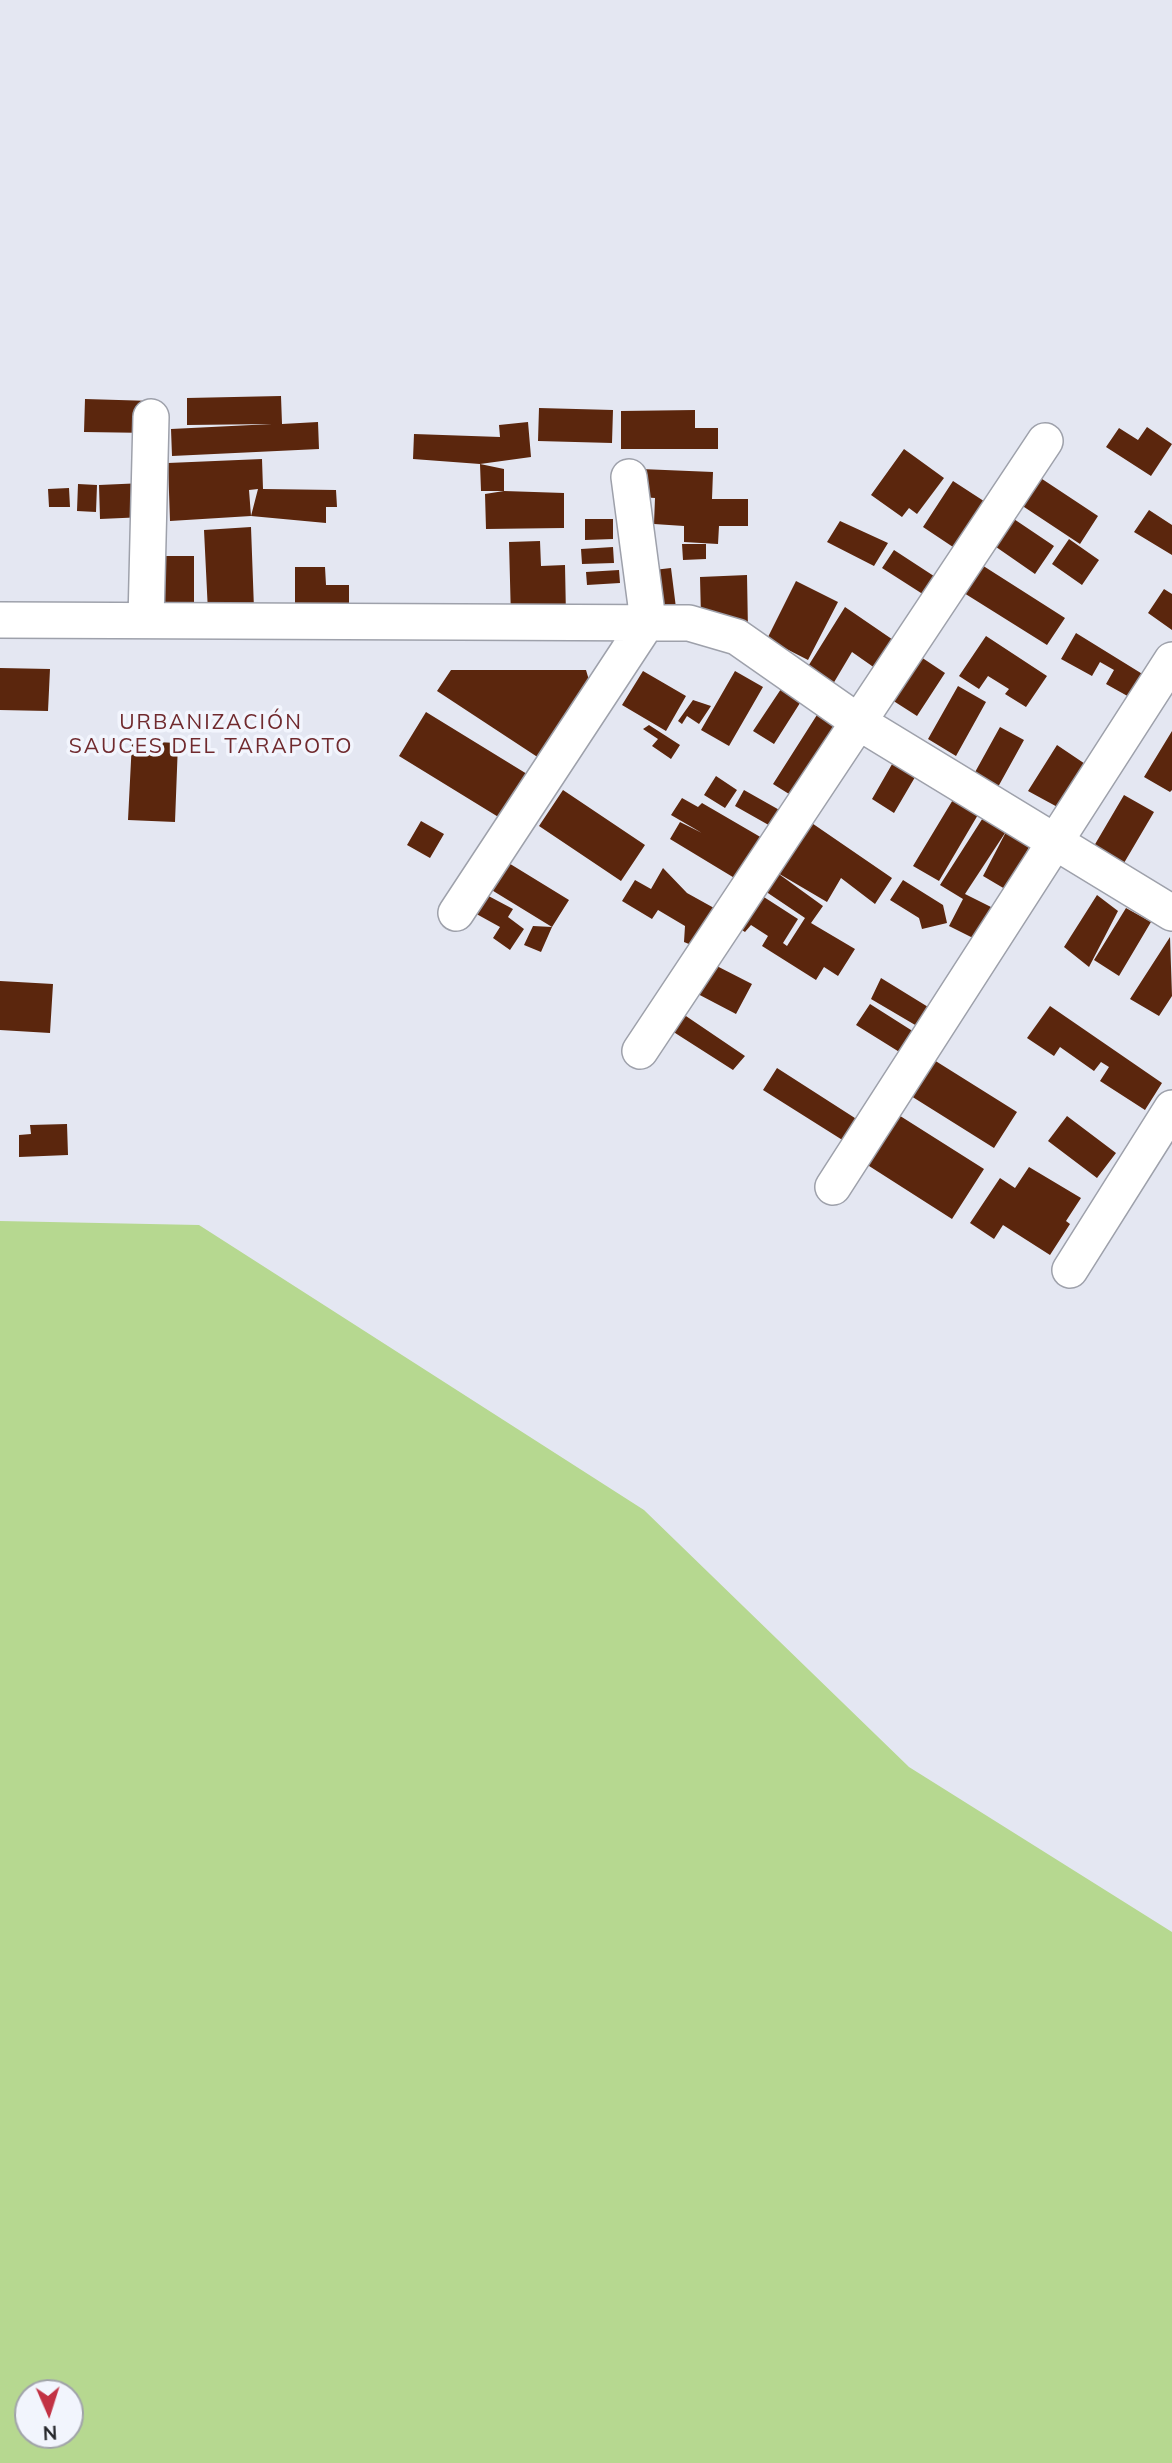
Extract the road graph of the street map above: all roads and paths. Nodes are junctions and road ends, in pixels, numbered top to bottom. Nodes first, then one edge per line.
1 (150, 417) dead end
2 (1045, 441) dead end
3 (629, 477) dead end
4 (0, 620) edge
5 (146, 621) junction
6 (648, 621) junction
7 (1172, 660) edge
8 (860, 723) junction
9 (1058, 841) junction
10 (1172, 912) edge
11 (456, 913) dead end
12 (640, 1051) dead end
13 (1172, 1108) edge
14 (833, 1187) dead end
15 (1069, 1270) dead end

1 - 5 street
2 - 8 street
3 - 6 street
4 - 5 street
5 - 6 street
6 - 8 street
6 - 11 street
7 - 9 street
8 - 9 street
8 - 12 street
9 - 10 street
9 - 14 street
13 - 15 street

